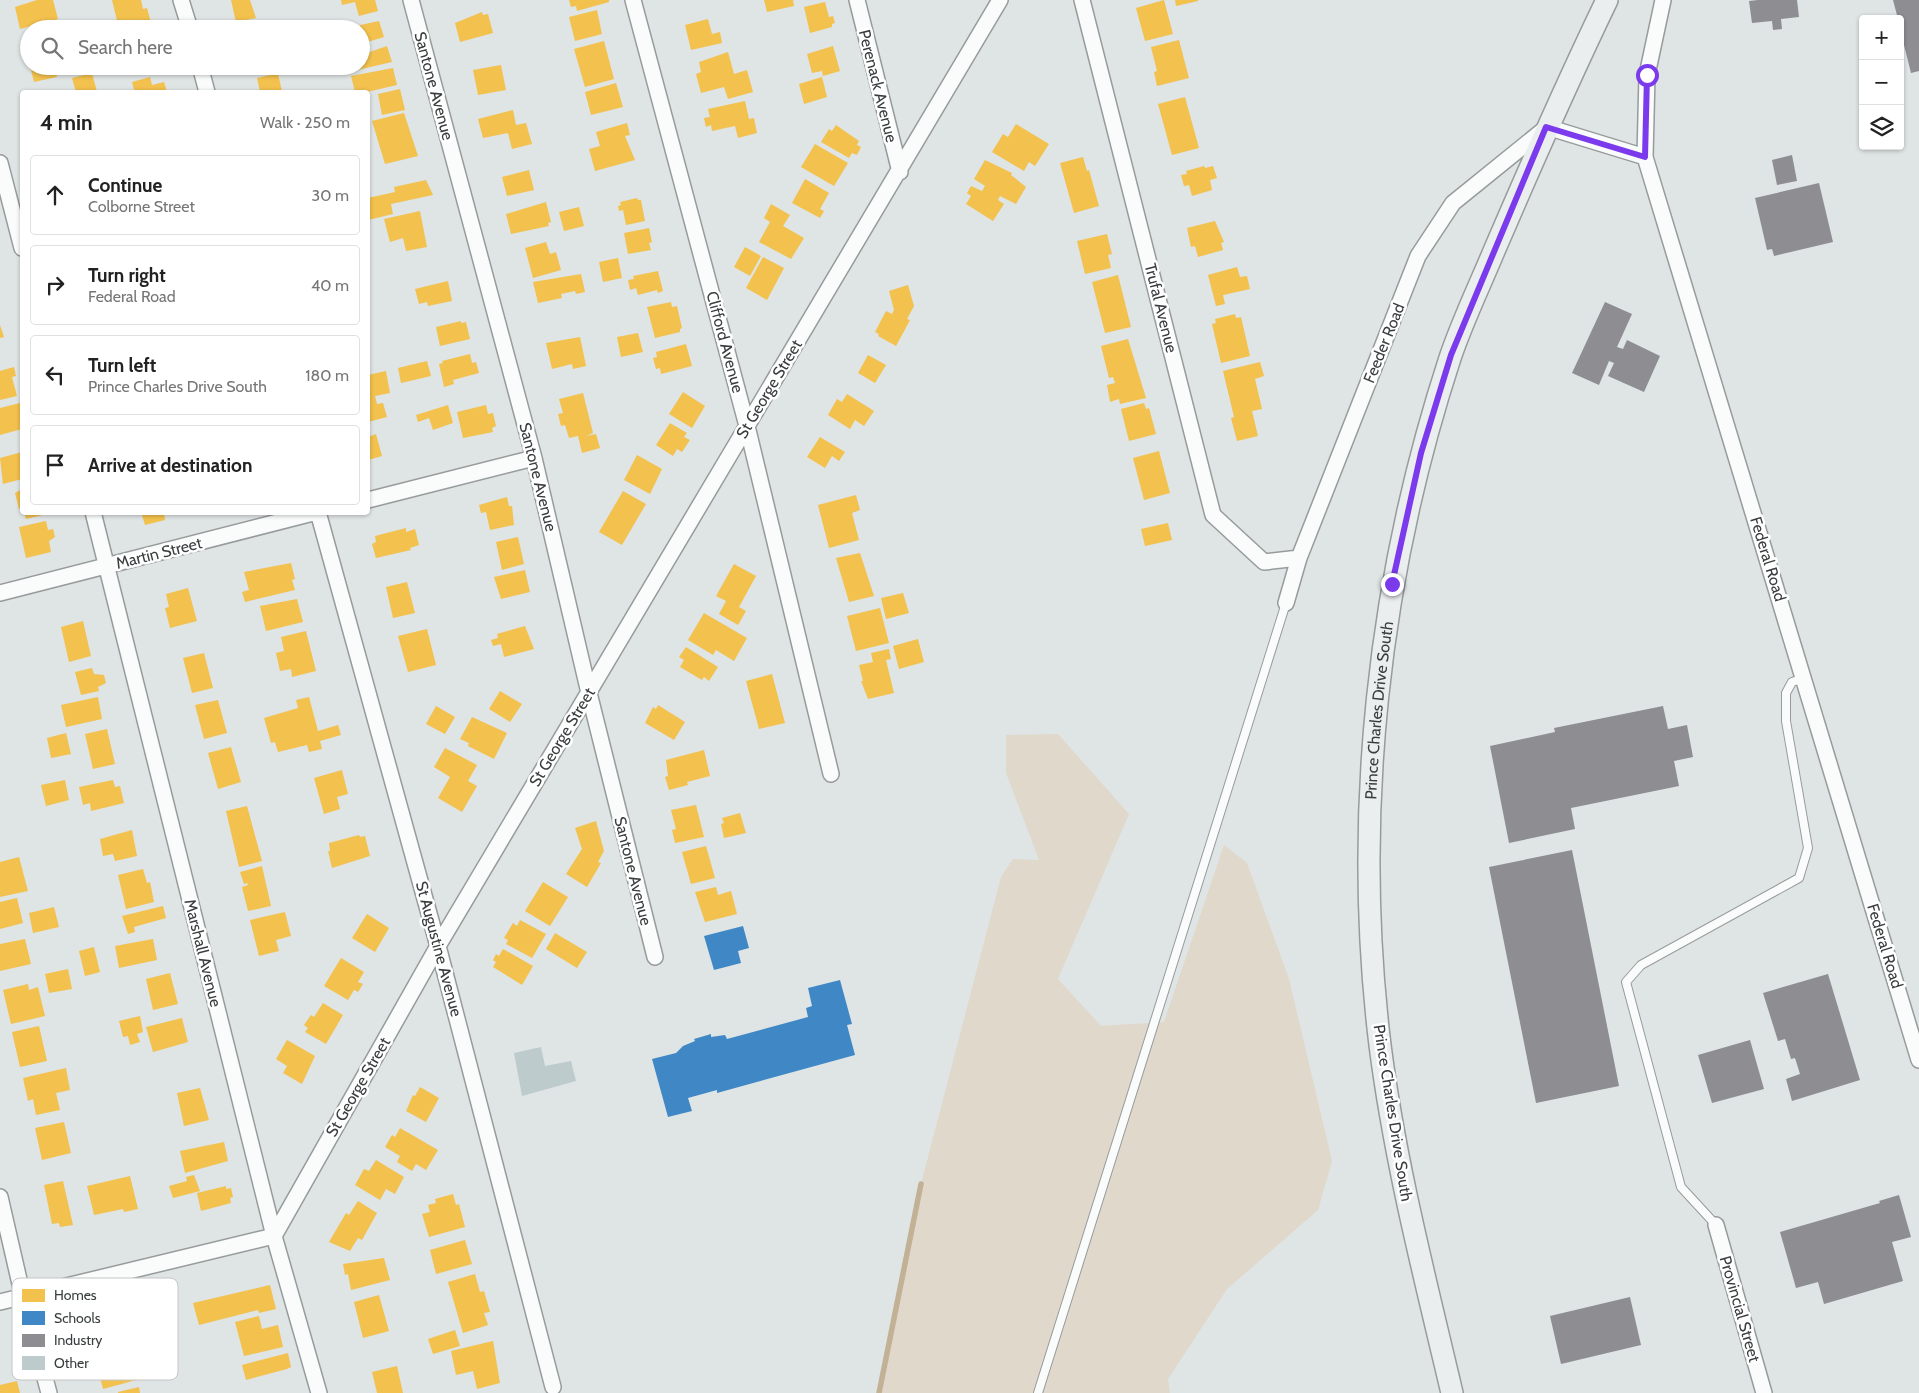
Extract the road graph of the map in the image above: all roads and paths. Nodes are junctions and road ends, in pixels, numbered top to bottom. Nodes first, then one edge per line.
1 (181, 0) edge
2 (411, 0) edge
3 (633, 0) edge
4 (857, 0) edge
5 (1000, 0) edge
6 (1082, 0) edge
7 (1607, 0) edge
8 (1663, 0) edge
9 (187, 20) edge
10 (202, 75) edge
11 (206, 90) edge
12 (1546, 127) junction
13 (1645, 157) junction
14 (0, 163) edge
15 (900, 172) junction
16 (20, 240) edge
17 (747, 426) junction
18 (534, 458) junction
19 (370, 499) edge
20 (94, 515) edge
21 (306, 515) edge
22 (319, 515) edge
23 (1299, 558) junction
24 (107, 566) junction
25 (0, 593) edge
26 (1286, 603) joint
27 (1805, 678) junction
28 (589, 692) junction
29 (831, 774) dead end
30 (438, 946) junction
31 (655, 957) dead end
32 (1919, 1060) edge
33 (0, 1198) edge
34 (1716, 1226) joint
35 (274, 1236) junction
36 (19, 1278) edge
37 (101, 1278) edge
38 (45, 1380) edge
39 (553, 1387) dead end
40 (49, 1393) edge
41 (319, 1393) edge
42 (1038, 1393) edge
43 (1452, 1393) edge
44 (1764, 1393) edge

1 - 9 street
2 - 18 street, Santone Avenue
3 - 17 street, Clifford Avenue
4 - 15 street, Perenack Avenue
5 - 15 street, St George Street
6 - 23 street, Trufal Avenue
7 - 12 main road, Prince Charles Drive South
8 - 13 street, Federal Road
10 - 11 street
12 - 13 street
12 - 23 street, Feeder Road
12 - 43 main road, Prince Charles Drive South
13 - 27 street, Federal Road
14 - 16 street
15 - 17 street, St George Street
17 - 28 street, St George Street
17 - 29 street, Clifford Avenue
18 - 19 street
18 - 28 street, Santone Avenue
20 - 24 street, Marshall Avenue
21 - 24 street, Martin Street
22 - 30 street, St Augustine Avenue
23 - 26 street, Feeder Road
24 - 25 street, Martin Street
24 - 35 street, Marshall Avenue
26 - 42 lane
27 - 32 street, Federal Road
27 - 34 lane
28 - 30 street, St George Street
28 - 31 street, Santone Avenue
30 - 35 street, St George Street
30 - 39 street, St Augustine Avenue
33 - 36 street
34 - 44 street, Provincial Street
35 - 37 street
35 - 41 street, Marshall Avenue
38 - 40 street

